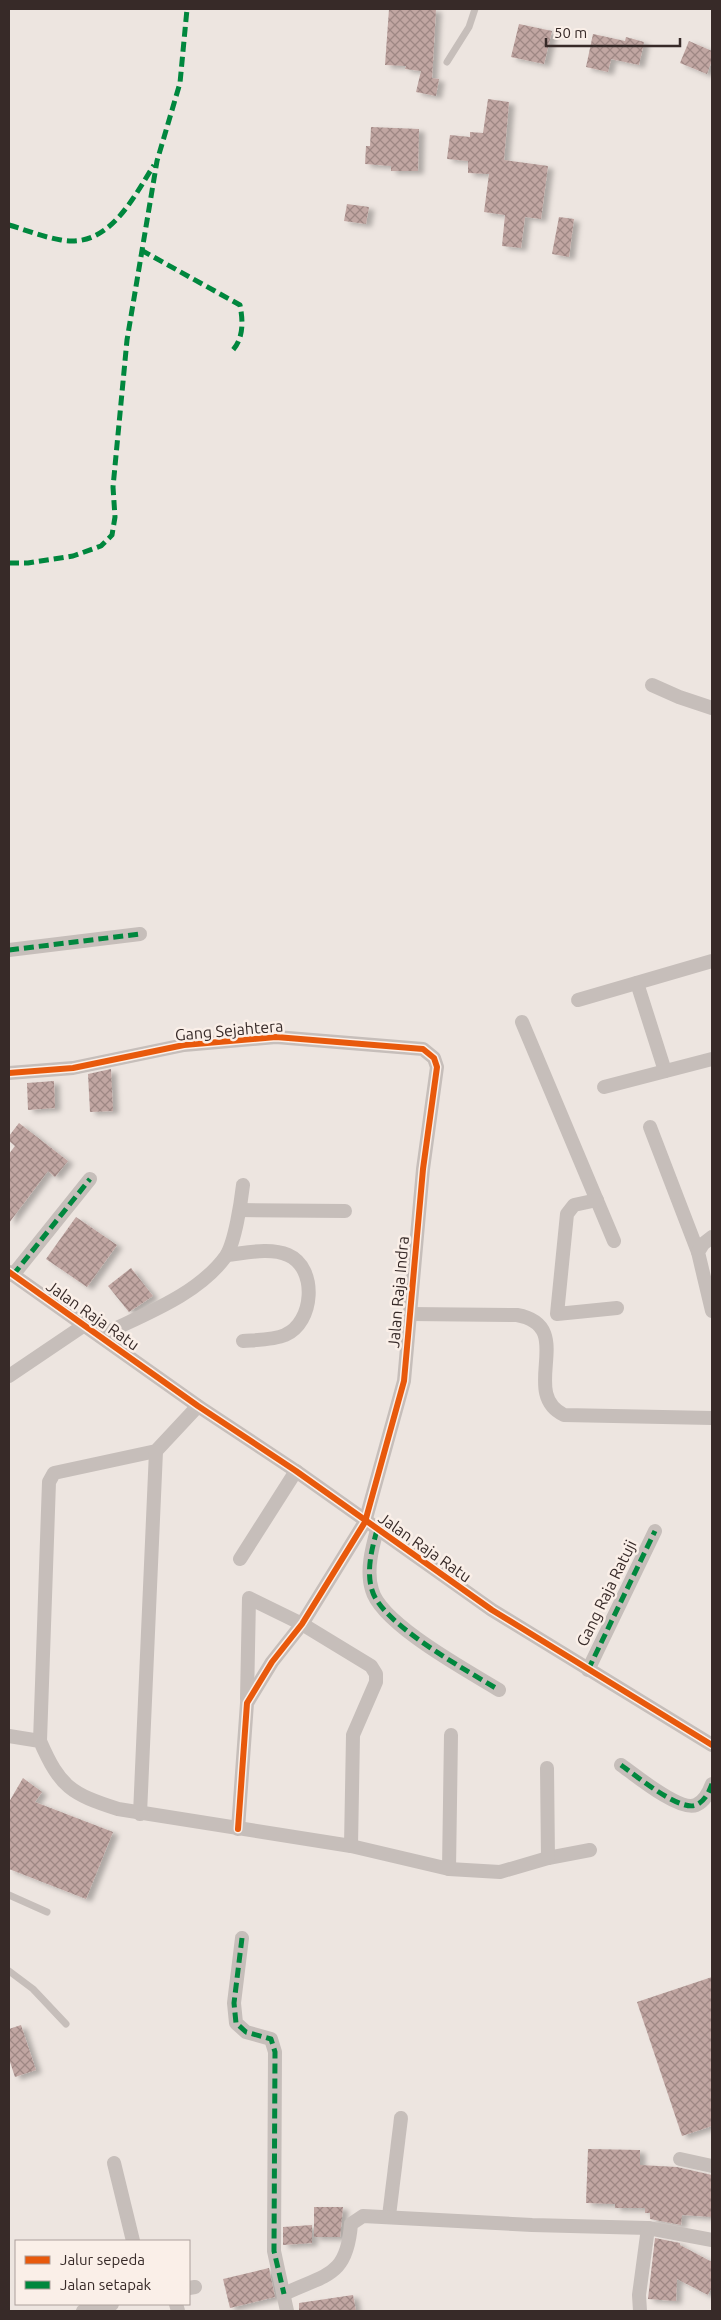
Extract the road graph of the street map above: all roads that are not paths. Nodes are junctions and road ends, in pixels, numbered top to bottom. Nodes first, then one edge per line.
1 (475, 9) edge
2 (447, 62) dead end
3 (652, 685) dead end
4 (712, 708) edge
5 (140, 934) dead end
6 (9, 950) edge
7 (712, 961) edge
8 (637, 983) junction
9 (578, 1000) dead end
10 (522, 1022) dead end
11 (422, 1049) joint
12 (712, 1059) edge
13 (665, 1071) junction
14 (9, 1073) edge
15 (604, 1088) dead end
16 (650, 1127) dead end
17 (90, 1179) dead end
18 (243, 1185) dead end
19 (597, 1200) junction
20 (240, 1210) junction
21 (345, 1211) dead end
22 (712, 1237) edge
23 (614, 1241) dead end
24 (698, 1252) junction
25 (227, 1255) junction
26 (11, 1274) edge
27 (617, 1308) dead end
28 (712, 1311) edge
29 (410, 1314) junction
30 (557, 1314) junction
31 (83, 1326) junction
32 (543, 1329) junction
33 (100, 1336) junction
34 (243, 1341) dead end
35 (9, 1376) edge
36 (198, 1406) junction
37 (712, 1418) edge
38 (156, 1451) junction
39 (296, 1471) junction
40 (365, 1522) junction
41 (377, 1530) junction
42 (655, 1531) dead end
43 (240, 1559) dead end
44 (302, 1624) junction
45 (588, 1670) junction
46 (499, 1690) dead end
47 (247, 1703) junction
48 (451, 1735) dead end
49 (9, 1736) edge
50 (40, 1741) junction
51 (712, 1745) edge
52 (621, 1765) dead end
53 (547, 1768) dead end
54 (712, 1784) edge
55 (140, 1814) junction
56 (238, 1829) junction
57 (351, 1846) junction
58 (590, 1850) dead end
59 (548, 1858) junction
60 (449, 1869) junction
61 (9, 1895) edge
62 (47, 1912) dead end
63 (242, 1938) dead end
64 (9, 1971) edge
65 (66, 2024) dead end
66 (401, 2118) dead end
67 (680, 2159) dead end
68 (114, 2163) dead end
69 (712, 2166) edge
70 (390, 2216) junction
71 (648, 2228) junction
72 (133, 2240) edge
73 (712, 2240) edge
74 (284, 2294) junction
75 (108, 2305) edge
76 (83, 2311) edge
77 (287, 2311) edge
78 (640, 2311) edge

1 - 2 lane
3 - 4 street
5 - 6 street
7 - 8 street
8 - 9 street
8 - 13 street
10 - 19 street
11 - 14 street, Gang Sejahtera
11 - 29 street, Jalan Raja Indra
12 - 13 street
13 - 15 street
16 - 24 street
17 - 26 street
18 - 20 street
19 - 23 street
19 - 30 street
20 - 21 street
20 - 25 street
22 - 24 street
24 - 28 street
25 - 33 street
25 - 34 street
26 - 31 street, Jalan Raja Ratu
27 - 30 street
29 - 32 street
29 - 40 street, Jalan Raja Indra
30 - 32 street
31 - 33 street, Jalan Raja Ratu
31 - 35 street
32 - 37 street
33 - 36 street, Jalan Raja Ratu
36 - 38 street
36 - 39 street, Jalan Raja Ratu
38 - 50 street
38 - 55 street
39 - 40 street, Jalan Raja Ratu
39 - 43 street
40 - 41 street, Jalan Raja Ratu
40 - 44 street, Jalan Raja Indra
41 - 45 street, Jalan Raja Ratu
41 - 46 street
42 - 45 street, Gang Raja Ratuji
44 - 47 street, Jalan Raja Indra
44 - 47 street
44 - 57 street
45 - 51 street, Jalan Raja Ratu
47 - 56 street
48 - 60 street
49 - 50 street
50 - 55 street
52 - 54 street
53 - 59 street
55 - 56 street
56 - 57 street
57 - 60 street
58 - 59 street
59 - 60 street
61 - 62 lane
63 - 74 street
64 - 65 lane
66 - 70 street
67 - 69 street
68 - 72 street
70 - 71 street
70 - 74 street
71 - 73 street
71 - 78 street
74 - 77 street
75 - 76 street

